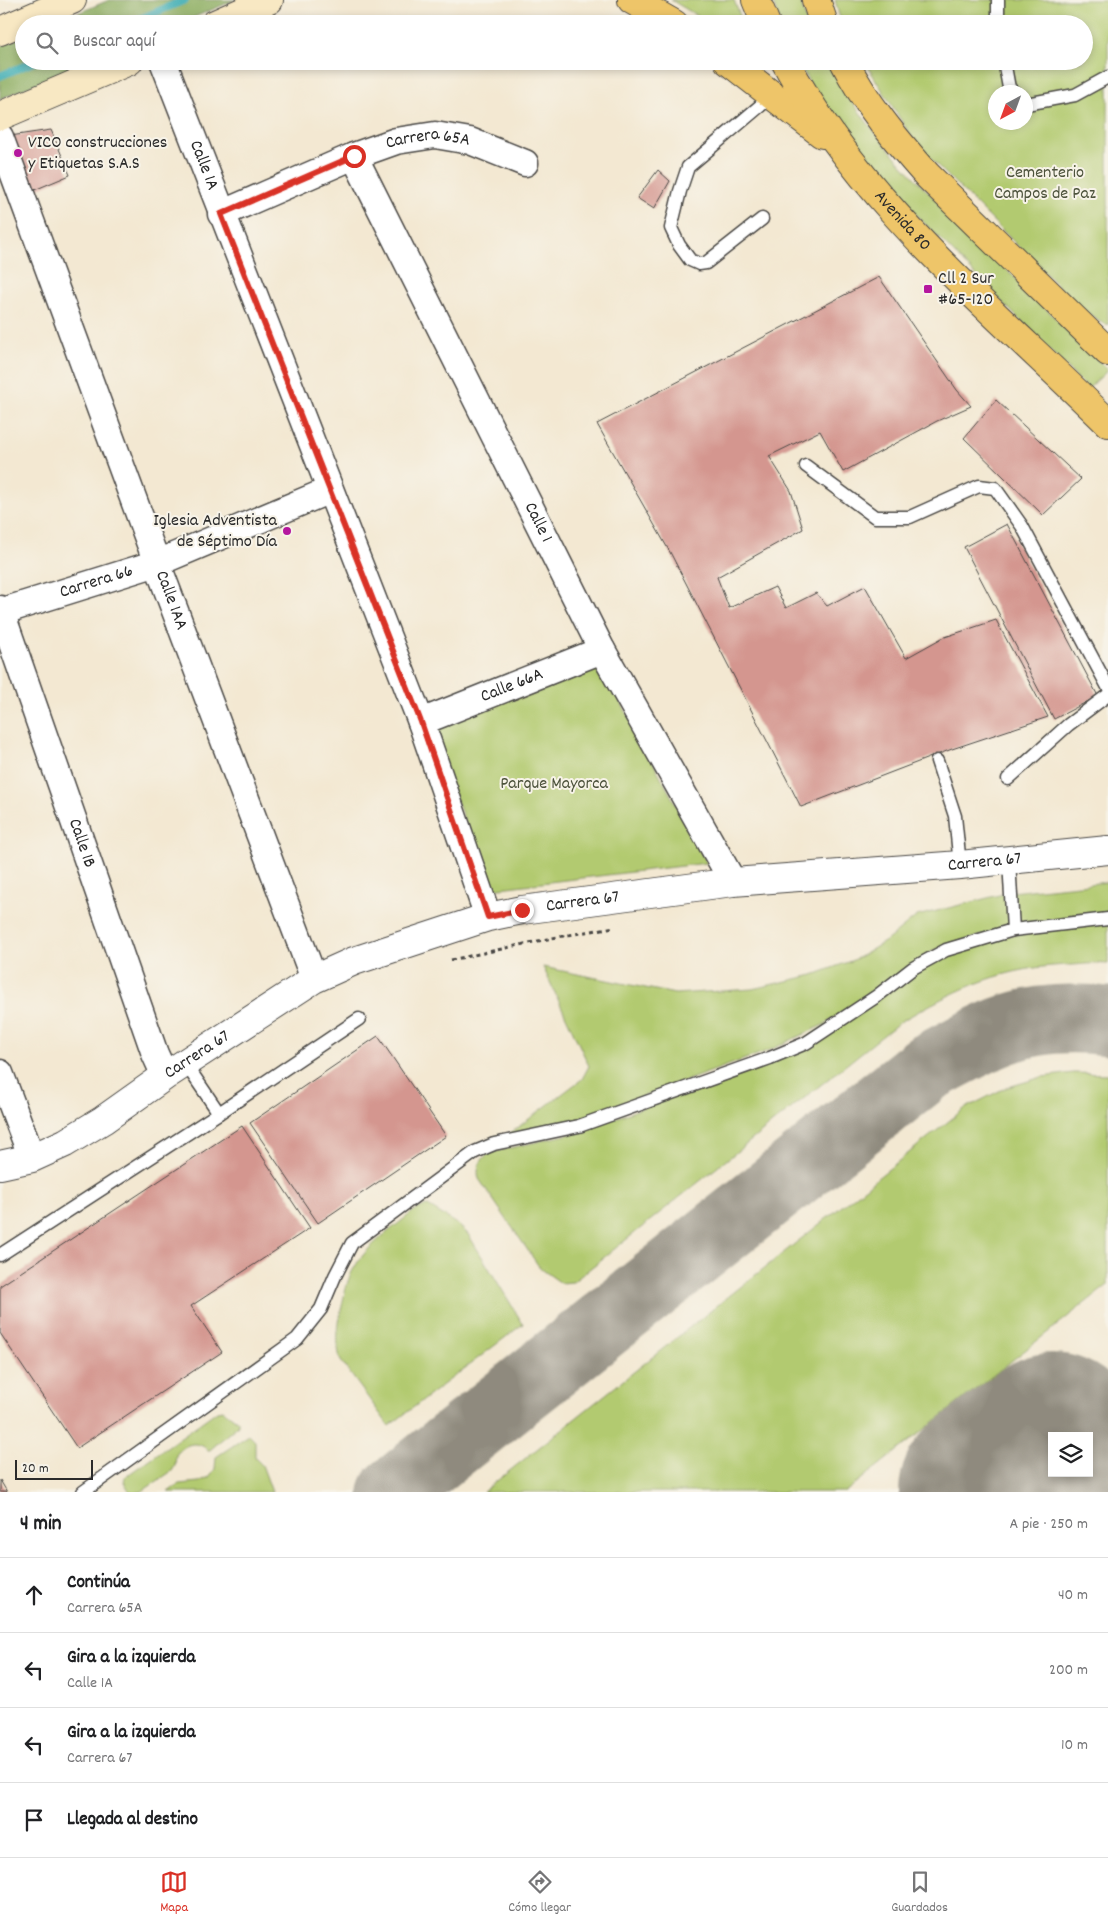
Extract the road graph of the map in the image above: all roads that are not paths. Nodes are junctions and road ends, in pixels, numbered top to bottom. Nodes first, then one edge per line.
1 (72, 0) edge
2 (269, 0) edge
3 (632, 0) edge
4 (756, 0) edge
5 (816, 0) edge
6 (998, 0) edge
7 (41, 6) edge
8 (26, 15) edge
9 (235, 15) edge
10 (658, 15) edge
11 (762, 15) edge
12 (821, 15) edge
13 (998, 15) edge
14 (15, 22) edge
15 (0, 31) edge
16 (108, 70) edge
17 (166, 70) edge
18 (740, 70) edge
19 (790, 70) edge
20 (850, 70) edge
21 (1006, 70) edge
22 (1108, 77) edge
23 (1009, 85) edge
24 (773, 95) junction
25 (1033, 103) edge
26 (0, 116) edge
27 (0, 137) edge
28 (842, 151) junction
29 (354, 156) junction
30 (525, 163) dead end
31 (221, 214) junction
32 (762, 218) dead end
33 (1107, 349) edge
34 (1108, 423) edge
35 (806, 466) dead end
36 (330, 490) junction
37 (157, 563) junction
38 (0, 611) edge
39 (602, 650) junction
40 (1108, 686) edge
41 (1108, 695) edge
42 (421, 722) junction
43 (937, 761) dead end
44 (1008, 780) dead end
45 (1108, 850) edge
46 (1010, 860) junction
47 (960, 865) junction
48 (733, 882) junction
49 (488, 917) junction
50 (1108, 918) edge
51 (1013, 930) junction
52 (314, 979) junction
53 (359, 1019) dead end
54 (175, 1069) junction
55 (0, 1072) edge
56 (219, 1113) junction
57 (32, 1158) junction
58 (0, 1165) edge
59 (0, 1255) edge
60 (83, 1492) edge

1 - 7 main road
2 - 9 main road
3 - 10 main road
4 - 11 main road
5 - 12 main road
6 - 13 lane
7 - 8 main road
14 - 15 main road
16 - 26 main road
17 - 31 street, Calle 1A
18 - 24 main road
19 - 28 main road, Avenida 80
20 - 33 main road
21 - 23 lane
22 - 25 lane
24 - 28 main road
24 - 32 lane
27 - 37 street, Calle 1AA
28 - 34 main road, Avenida 80
29 - 30 street, Carrera 65A
29 - 31 street, Carrera 65A
29 - 39 street, Calle 1
31 - 36 street, Calle 1A
35 - 40 lane
36 - 37 street, Carrera 66
36 - 42 street, Calle 1A
37 - 38 street, Carrera 66
37 - 52 street, Calle 1AA
38 - 54 street, Calle 1B
39 - 42 street, Calle 66A
39 - 48 street, Calle 1
41 - 44 lane
42 - 49 street, Calle 1A
43 - 47 lane
45 - 46 street, Carrera 67
46 - 47 street, Carrera 67
46 - 51 lane
47 - 48 street, Carrera 67
48 - 49 street, Carrera 67
49 - 52 street, Carrera 67
50 - 51 lane
51 - 60 lane
52 - 54 street, Carrera 67
53 - 56 lane
54 - 56 lane
54 - 57 street, Carrera 67
55 - 57 street
56 - 59 lane
57 - 58 street, Carrera 67

